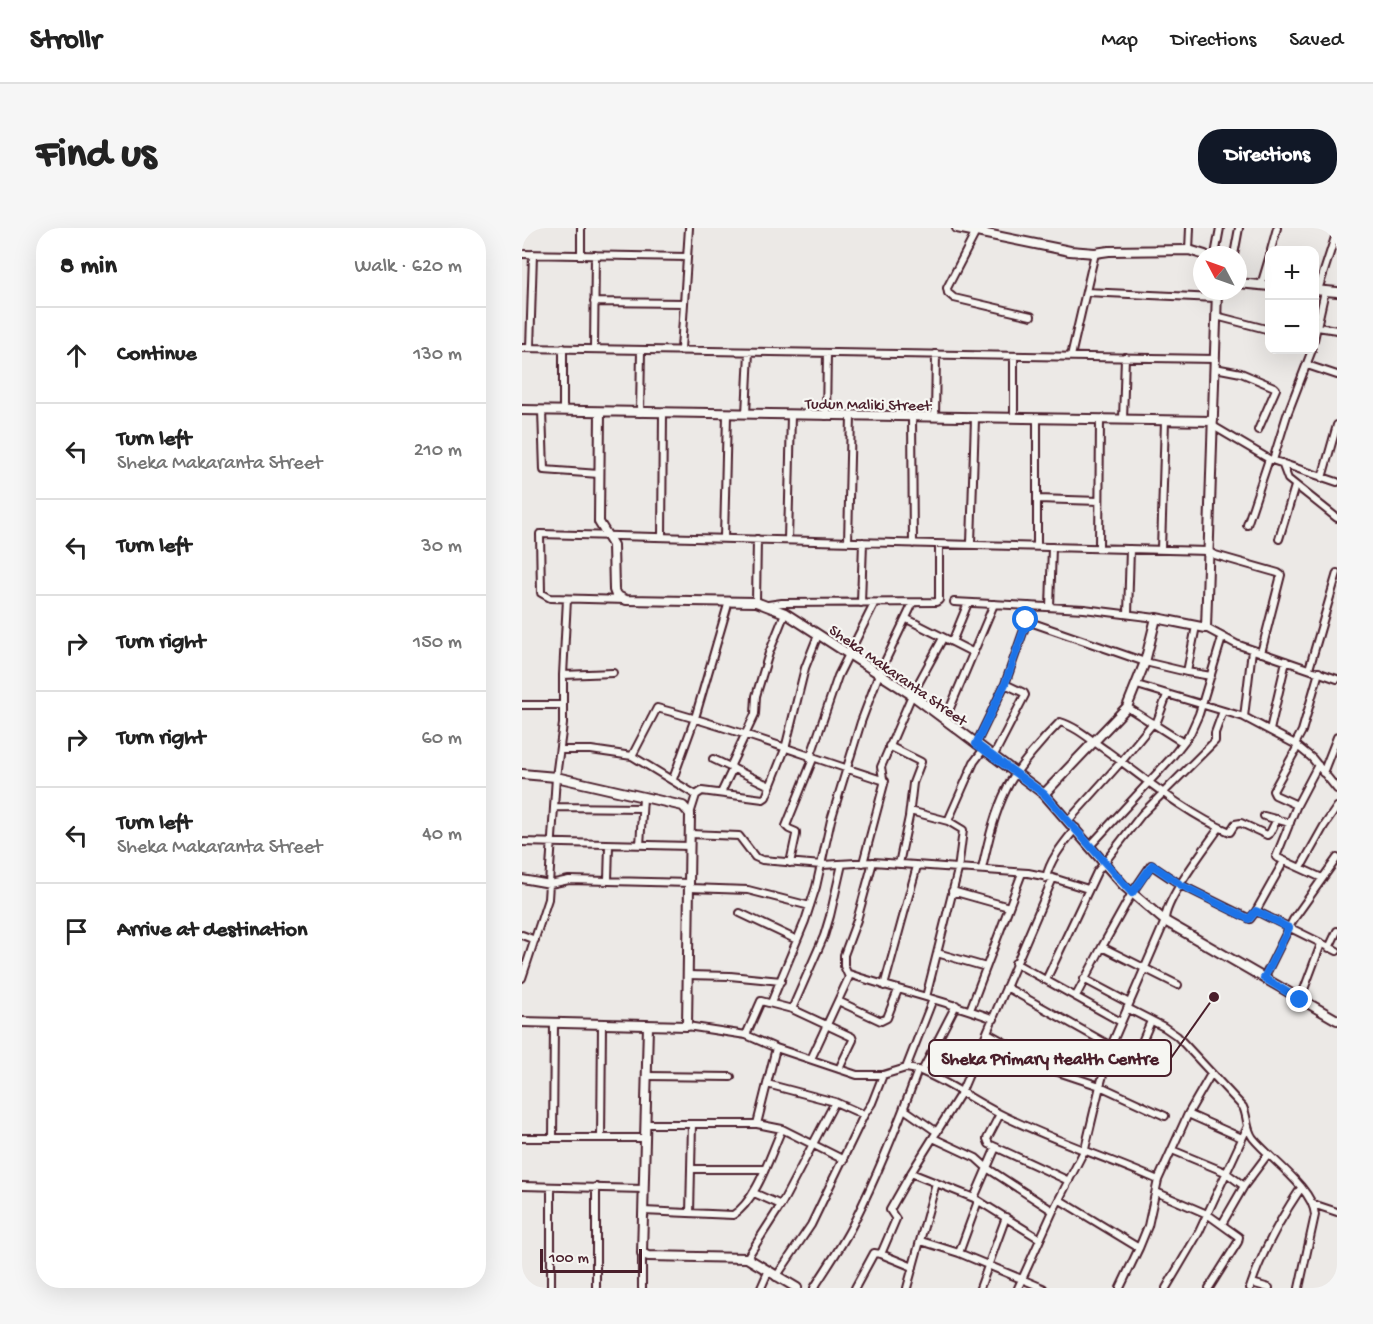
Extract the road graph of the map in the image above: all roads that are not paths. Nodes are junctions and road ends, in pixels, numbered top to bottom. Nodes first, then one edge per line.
1 (581, 228) edge
2 (689, 228) edge
3 (957, 228) edge
4 (1190, 228) edge
5 (1220, 228) edge
6 (1239, 228) edge
7 (1277, 228) edge
8 (1337, 231) edge
9 (975, 232) junction
10 (1217, 246) edge
11 (1236, 246) edge
12 (1272, 246) edge
13 (1189, 250) junction
14 (1193, 251) edge
15 (522, 254) edge
16 (533, 254) junction
17 (1095, 254) junction
18 (581, 255) junction
19 (595, 255) junction
20 (687, 257) junction
21 (1247, 284) edge
22 (1265, 285) edge
23 (1319, 290) edge
24 (1086, 292) junction
25 (1337, 292) edge
26 (1193, 294) edge
27 (1217, 300) edge
28 (594, 302) junction
29 (684, 303) junction
30 (1031, 316) dead end
31 (1216, 316) junction
32 (1319, 327) edge
33 (1265, 329) edge
34 (1337, 330) edge
35 (526, 348) edge
36 (564, 348) junction
37 (594, 349) junction
38 (681, 349) junction
39 (641, 350) junction
40 (749, 351) junction
41 (827, 353) junction
42 (936, 354) junction
43 (1311, 354) edge
44 (1014, 356) junction
45 (1071, 356) junction
46 (1125, 357) junction
47 (1215, 359) junction
48 (1307, 365) junction
49 (1215, 368) junction
50 (1337, 375) edge
51 (522, 410) edge
52 (542, 411) junction
53 (563, 411) junction
54 (600, 412) junction
55 (640, 413) junction
56 (663, 413) junction
57 (746, 414) junction
58 (727, 415) junction
59 (790, 415) junction
60 (826, 416) junction
61 (851, 416) junction
62 (912, 417) junction
63 (935, 417) junction
64 (975, 418) junction
65 (1014, 418) junction
66 (1037, 418) junction
67 (1100, 420) junction
68 (1123, 420) junction
69 (1165, 421) junction
70 (1213, 424) junction
71 (1337, 425) edge
72 (1258, 430) dead end
73 (1271, 459) junction
74 (1282, 463) junction
75 (599, 474) junction
76 (1322, 478) junction
77 (1337, 482) edge
78 (1295, 486) junction
79 (1038, 499) junction
80 (1099, 501) junction
81 (1337, 518) edge
82 (1247, 525) dead end
83 (608, 537) junction
84 (662, 537) junction
85 (724, 538) junction
86 (757, 539) junction
87 (1279, 539) dead end
88 (788, 540) junction
89 (848, 542) junction
90 (863, 542) junction
91 (971, 543) junction
92 (913, 544) junction
93 (939, 545) junction
94 (1037, 546) junction
95 (1052, 547) junction
96 (1099, 548) junction
97 (1130, 549) junction
98 (1161, 549) junction
99 (1208, 551) junction
100 (1337, 573) edge
101 (567, 599) junction
102 (626, 600) junction
103 (729, 601) junction
104 (756, 602) junction
105 (954, 602) dead end
106 (861, 603) junction
107 (913, 603) junction
108 (968, 603) junction
109 (874, 604) junction
110 (994, 604) junction
111 (768, 605) junction
112 (1029, 606) junction
113 (1050, 607) junction
114 (785, 613) junction
115 (1128, 614) junction
116 (1156, 618) junction
117 (907, 619) junction
118 (1027, 621) junction
119 (1196, 626) junction
120 (1206, 628) junction
121 (818, 635) junction
122 (943, 638) junction
123 (1222, 638) junction
124 (952, 642) junction
125 (1252, 650) junction
126 (974, 653) junction
127 (1261, 653) junction
128 (848, 655) junction
129 (1286, 661) junction
130 (1145, 662) junction
131 (1309, 669) junction
132 (1187, 672) junction
133 (1319, 672) junction
134 (613, 673) dead end
135 (879, 674) junction
136 (563, 675) junction
137 (1211, 676) junction
138 (1337, 679) edge
139 (1005, 684) junction
140 (1137, 685) junction
141 (1167, 695) junction
142 (912, 696) junction
143 (1202, 704) junction
144 (522, 705) edge
145 (563, 705) junction
146 (1126, 707) junction
147 (1223, 711) junction
148 (1244, 717) junction
149 (695, 718) junction
150 (945, 720) junction
151 (1154, 724) junction
152 (1270, 730) junction
153 (745, 735) junction
154 (1337, 737) edge
155 (1093, 742) junction
156 (1182, 742) junction
157 (1297, 745) junction
158 (889, 746) junction
159 (980, 747) junction
160 (785, 749) junction
161 (561, 750) junction
162 (632, 756) junction
163 (993, 757) junction
164 (812, 758) junction
165 (1334, 758) edge
166 (713, 759) dead end
167 (1121, 762) junction
168 (1318, 765) junction
169 (732, 767) junction
170 (846, 769) junction
171 (1323, 773) junction
172 (522, 774) edge
173 (1016, 774) junction
174 (556, 777) junction
175 (673, 780) junction
176 (885, 781) junction
177 (1149, 782) junction
178 (770, 786) junction
179 (1337, 789) edge
180 (1163, 792) junction
181 (721, 793) junction
182 (1044, 794) junction
183 (696, 795) junction
184 (643, 798) junction
185 (1297, 805) junction
186 (554, 807) junction
187 (1337, 807) edge
188 (642, 808) junction
189 (910, 811) junction
190 (690, 814) junction
191 (1264, 816) dead end
192 (1277, 819) junction
193 (1069, 820) junction
194 (948, 821) junction
195 (1290, 823) junction
196 (1076, 828) junction
197 (1219, 828) junction
198 (690, 834) junction
199 (522, 842) edge
200 (552, 844) junction
201 (609, 845) junction
202 (640, 845) junction
203 (690, 846) junction
204 (1090, 846) junction
205 (1337, 858) edge
206 (1284, 861) junction
207 (873, 862) junction
208 (790, 863) junction
209 (863, 863) junction
210 (1104, 863) junction
211 (842, 864) junction
212 (899, 864) junction
213 (822, 865) junction
214 (917, 866) junction
215 (1301, 867) junction
216 (982, 869) junction
217 (958, 870) junction
218 (1022, 873) junction
219 (1050, 878) junction
220 (1322, 878) junction
221 (522, 879) edge
222 (608, 880) junction
223 (550, 884) junction
224 (690, 885) junction
225 (1181, 885) junction
226 (1088, 889) junction
227 (952, 891) junction
228 (1132, 893) junction
229 (810, 906) junction
230 (1009, 907) junction
231 (1256, 911) junction
232 (740, 913) dead end
233 (1165, 921) junction
234 (1289, 928) junction
235 (1337, 931) edge
236 (522, 935) edge
237 (535, 940) junction
238 (797, 940) junction
239 (1321, 944) junction
240 (1102, 947) junction
241 (1329, 948) junction
242 (1337, 951) edge
243 (937, 953) junction
244 (1015, 963) junction
245 (986, 968) junction
246 (1145, 968) junction
247 (849, 974) junction
248 (687, 975) junction
249 (522, 978) edge
250 (1264, 978) junction
251 (1084, 979) junction
252 (1046, 980) junction
253 (781, 981) junction
254 (1178, 985) dead end
255 (884, 986) junction
256 (1006, 987) junction
257 (898, 990) junction
258 (1076, 996) junction
259 (929, 998) junction
260 (1300, 1000) junction
261 (838, 1001) junction
262 (771, 1003) junction
263 (956, 1005) junction
264 (1128, 1006) junction
265 (792, 1010) junction
266 (970, 1010) junction
267 (994, 1019) junction
268 (1337, 1020) edge
269 (1151, 1021) junction
270 (522, 1022) edge
271 (1121, 1022) junction
272 (554, 1024) junction
273 (602, 1025) junction
274 (827, 1025) junction
275 (648, 1026) junction
276 (687, 1026) junction
277 (988, 1033) junction
278 (746, 1035) junction
279 (1112, 1046) junction
280 (776, 1048) junction
281 (811, 1059) junction
282 (1132, 1065) dead end
283 (906, 1068) junction
284 (839, 1069) junction
285 (920, 1070) junction
286 (1211, 1074) junction
287 (883, 1075) junction
288 (647, 1077) junction
289 (732, 1077) dead end
290 (767, 1084) junction
291 (1100, 1086) junction
292 (961, 1093) junction
293 (836, 1102) junction
294 (904, 1109) junction
295 (1000, 1114) junction
296 (1188, 1114) junction
297 (864, 1115) junction
298 (1165, 1116) dead end
299 (646, 1124) junction
300 (692, 1124) junction
301 (757, 1124) junction
302 (1248, 1126) junction
303 (782, 1129) junction
304 (935, 1135) junction
305 (522, 1138) edge
306 (553, 1138) junction
307 (601, 1138) junction
308 (645, 1138) junction
309 (1242, 1138) junction
310 (814, 1144) junction
311 (996, 1147) junction
312 (1084, 1149) junction
313 (1172, 1150) junction
314 (1268, 1154) junction
315 (844, 1160) junction
316 (987, 1168) junction
317 (691, 1169) junction
318 (764, 1169) junction
319 (1226, 1172) junction
320 (911, 1173) junction
321 (1158, 1180) junction
322 (1069, 1181) junction
323 (936, 1183) junction
324 (522, 1186) edge
325 (1244, 1186) junction
326 (552, 1187) junction
327 (596, 1187) junction
328 (1302, 1188) junction
329 (644, 1189) junction
330 (1156, 1192) junction
331 (754, 1193) junction
332 (976, 1200) junction
333 (1060, 1200) junction
334 (1313, 1204) junction
335 (781, 1205) junction
336 (643, 1211) junction
337 (1053, 1211) junction
338 (1337, 1212) edge
339 (690, 1213) junction
340 (1207, 1214) junction
341 (1006, 1217) junction
342 (1222, 1224) junction
343 (1040, 1239) junction
344 (921, 1241) junction
345 (1139, 1248) junction
346 (642, 1253) junction
347 (959, 1253) junction
348 (881, 1254) junction
349 (747, 1258) junction
350 (988, 1265) junction
351 (913, 1267) junction
352 (768, 1272) junction
353 (776, 1277) junction
354 (1022, 1280) junction
355 (1251, 1285) edge
356 (551, 1288) edge
357 (596, 1288) edge
358 (642, 1288) edge
359 (761, 1288) edge
360 (797, 1288) edge
361 (814, 1288) edge
362 (855, 1288) edge
363 (907, 1288) edge
364 (980, 1288) edge
365 (1018, 1288) edge
366 (1043, 1288) edge
367 (1120, 1288) edge
368 (1166, 1288) edge
369 (1209, 1288) edge
370 (1269, 1288) edge
371 (1299, 1288) edge

1 - 18 street
2 - 20 street
3 - 9 street
4 - 13 street
5 - 10 street
6 - 11 street
7 - 12 street
8 - 23 street
9 - 17 street
9 - 30 street
13 - 14 street
13 - 17 street
15 - 16 street
16 - 18 street
16 - 35 street
17 - 24 street
18 - 19 street
19 - 20 street
19 - 28 street
20 - 29 street
21 - 22 street
23 - 25 street
24 - 26 street
24 - 45 street
27 - 31 street
28 - 29 street
28 - 37 street
29 - 38 street
31 - 33 street
31 - 47 street
32 - 34 street
35 - 36 street
36 - 37 street
36 - 53 street
37 - 39 street
38 - 39 street
38 - 40 street
39 - 55 street
40 - 41 street
40 - 57 street
41 - 42 street
41 - 60 street
42 - 44 street
42 - 63 street
43 - 48 street
44 - 45 street
44 - 65 street
45 - 46 street
46 - 47 street
46 - 68 street
47 - 49 street
48 - 50 street
48 - 73 street
49 - 70 street
49 - 72 street
51 - 52 street, Tudun Maliki Street
52 - 53 street, Tudun Maliki Street
52 - 75 street
53 - 54 street, Tudun Maliki Street
54 - 55 street, Tudun Maliki Street
54 - 75 street
55 - 56 street, Tudun Maliki Street
56 - 58 street, Tudun Maliki Street
56 - 84 street
57 - 58 street, Tudun Maliki Street
57 - 59 street, Tudun Maliki Street
58 - 85 street
59 - 60 street, Tudun Maliki Street
59 - 88 street
60 - 61 street, Tudun Maliki Street
61 - 62 street, Tudun Maliki Street
61 - 89 street
62 - 63 street, Tudun Maliki Street
62 - 92 street
63 - 64 street, Tudun Maliki Street
64 - 65 street, Tudun Maliki Street
64 - 91 street
65 - 66 street, Tudun Maliki Street
66 - 67 street, Tudun Maliki Street
66 - 79 street
67 - 68 street, Tudun Maliki Street
67 - 80 street
68 - 69 street, Tudun Maliki Street
69 - 70 street, Tudun Maliki Street
69 - 98 street
70 - 73 street
70 - 99 street
71 - 76 street
73 - 74 street
73 - 82 street
74 - 76 street
74 - 78 street
75 - 83 street
76 - 77 street
78 - 81 street
78 - 87 street
79 - 80 street
79 - 94 street
80 - 96 street
83 - 84 street
83 - 101 street
83 - 102 street
84 - 85 street
85 - 86 street
86 - 88 street
86 - 104 street
88 - 89 street
89 - 90 street
90 - 92 street
90 - 106 street
91 - 93 street
91 - 94 street
92 - 93 street
93 - 107 street
94 - 95 street
95 - 96 street
95 - 113 street
96 - 97 street
97 - 98 street
97 - 115 street
98 - 99 street
99 - 120 street
99 - 127 street
100 - 131 street
101 - 102 street
101 - 136 street
102 - 103 street, Sheka Makaranta Street
103 - 104 street, Sheka Makaranta Street
103 - 149 street
104 - 111 street, Sheka Makaranta Street
105 - 108 street
106 - 109 street
106 - 111 street
107 - 109 street
107 - 117 street
108 - 110 street
108 - 124 street
109 - 128 street
110 - 112 street
110 - 126 street
111 - 114 street, Sheka Makaranta Street
112 - 113 street
112 - 118 street
113 - 115 street
114 - 121 street, Sheka Makaranta Street
114 - 153 street
115 - 116 street
116 - 119 street
116 - 130 street
117 - 122 street
117 - 135 street
118 - 130 street
118 - 139 street
119 - 120 street
119 - 132 street
120 - 123 street
121 - 128 street, Sheka Makaranta Street
121 - 160 street
122 - 124 street
122 - 142 street
123 - 125 street
123 - 137 street
124 - 126 street
125 - 127 street
125 - 148 street
126 - 150 street
127 - 129 street
128 - 135 street, Sheka Makaranta Street
128 - 164 street
129 - 131 street
129 - 152 street
130 - 132 street
130 - 140 street
131 - 133 street
132 - 137 street
133 - 138 street
133 - 157 street
134 - 136 street
135 - 142 street, Sheka Makaranta Street
135 - 170 street
136 - 145 street
137 - 143 street
139 - 159 street
139 - 163 street
140 - 141 street
140 - 146 street
141 - 143 street
141 - 151 street
142 - 150 street, Sheka Makaranta Street
142 - 158 street
143 - 147 street
143 - 156 street
144 - 145 street
145 - 161 street
146 - 151 street
146 - 155 street
147 - 148 street
147 - 180 street
148 - 152 street
149 - 153 street
149 - 162 street
149 - 175 street
150 - 159 street, Sheka Makaranta Street
151 - 156 street
151 - 167 street
152 - 157 street
153 - 160 street
153 - 169 street
154 - 165 street
155 - 167 street
155 - 173 street
155 - 182 street
156 - 177 street
157 - 168 street
157 - 185 street
158 - 176 street
158 - 189 street
159 - 163 street, Sheka Makaranta Street
159 - 194 street
160 - 164 street
160 - 178 street
161 - 162 street
161 - 174 street
162 - 175 street
163 - 173 street, Sheka Makaranta Street
164 - 170 street
164 - 208 street
165 - 171 street
166 - 169 street
167 - 177 street
167 - 193 street
168 - 171 street
168 - 185 street
169 - 178 street
169 - 181 street
170 - 176 street
170 - 213 street
171 - 179 street
172 - 174 street
173 - 182 street, Sheka Makaranta Street
173 - 216 street
174 - 184 street
174 - 186 street
175 - 183 street
176 - 209 street
177 - 180 street
177 - 204 street
178 - 181 street
180 - 197 street
180 - 210 street
181 - 183 street
182 - 193 street, Sheka Makaranta Street
183 - 190 street
184 - 188 street
184 - 190 street
185 - 195 street
186 - 188 street
186 - 200 street
187 - 215 street
188 - 202 street
189 - 194 street
189 - 212 street
190 - 198 street
191 - 192 street
192 - 195 street
192 - 197 street
193 - 196 street, Sheka Makaranta Street
194 - 217 street
195 - 206 street
196 - 204 street, Sheka Makaranta Street
196 - 219 street
197 - 225 street
198 - 203 street
198 - 208 street
199 - 200 street
200 - 201 street
200 - 223 street
201 - 202 street
201 - 222 street
202 - 203 street
203 - 224 street
204 - 210 street, Sheka Makaranta Street
205 - 220 street
206 - 215 street
206 - 231 street
207 - 209 street
207 - 212 street
207 - 247 street
208 - 213 street
209 - 211 street
210 - 226 street
210 - 228 street, Sheka Makaranta Street
211 - 213 street
211 - 265 street
212 - 214 street
213 - 229 street
214 - 217 street
214 - 255 street
215 - 220 street
216 - 217 street
216 - 218 street
217 - 227 street
218 - 219 street
218 - 230 street
219 - 226 street
219 - 244 street
220 - 234 street
221 - 223 street
222 - 223 street
222 - 224 street
223 - 237 street
224 - 229 street
224 - 248 street
225 - 228 street
225 - 231 street
225 - 233 street
226 - 252 street
227 - 230 street
227 - 243 street
228 - 233 street, Sheka Makaranta Street
228 - 240 street
229 - 238 street
230 - 245 street
231 - 234 street
232 - 238 street
233 - 246 street
233 - 250 street, Sheka Makaranta Street
234 - 239 street
234 - 250 street
235 - 241 street
236 - 237 street
237 - 249 street
238 - 253 street
239 - 241 street
239 - 260 street
240 - 246 street
240 - 251 street
241 - 242 street
243 - 245 street
243 - 259 street
244 - 252 street
244 - 256 street
245 - 266 street
246 - 254 street
246 - 264 street
247 - 255 street
247 - 261 street
248 - 253 street
248 - 276 street
250 - 260 street, Sheka Makaranta Street
251 - 258 street
251 - 264 street
252 - 258 street
253 - 262 street
255 - 257 street
256 - 267 street
256 - 279 street
257 - 259 street
257 - 261 street
258 - 271 street
259 - 263 street
259 - 283 street
260 - 268 street, Sheka Makaranta Street
261 - 274 street
262 - 265 street
262 - 278 street
263 - 266 street
263 - 285 street
264 - 269 street
264 - 271 street
265 - 274 street
266 - 267 street
267 - 277 street
269 - 282 street
269 - 286 street
270 - 272 street
271 - 279 street
272 - 273 street
272 - 306 street
273 - 275 street
273 - 307 street
274 - 281 street
274 - 284 street
275 - 276 street
275 - 288 street
276 - 278 street
277 - 291 street
277 - 292 street
278 - 280 street
279 - 291 street
280 - 281 street
280 - 290 street
281 - 284 street
283 - 285 street
283 - 287 street
284 - 287 street
285 - 292 street
285 - 294 street
286 - 296 street
286 - 302 street
287 - 297 street
288 - 289 street
288 - 299 street
290 - 293 street
290 - 301 street
291 - 298 street
291 - 312 street
292 - 295 street
292 - 304 street
293 - 297 street
293 - 310 street
294 - 304 street
294 - 361 street
295 - 311 street
295 - 312 street
296 - 309 street
296 - 313 street
297 - 315 street
299 - 300 street
299 - 308 street
300 - 301 street
300 - 317 street
301 - 303 street
302 - 309 street
302 - 314 street
303 - 310 street
303 - 318 street
304 - 316 street
304 - 320 street
305 - 306 street
306 - 307 street
307 - 308 street
308 - 329 street
309 - 319 street
310 - 315 street
310 - 335 street
311 - 316 street
311 - 322 street
312 - 321 street
312 - 322 street
313 - 319 street
313 - 321 street
314 - 325 street
314 - 328 street
315 - 353 street
316 - 332 street
316 - 337 street
317 - 318 street
317 - 339 street
318 - 331 street
319 - 325 street
319 - 340 street
320 - 323 street
320 - 348 street
321 - 330 street
322 - 333 street
323 - 332 street
323 - 344 street
324 - 326 street
325 - 342 street
326 - 327 street
326 - 356 street
327 - 329 street
327 - 357 street
328 - 334 street
328 - 355 street
329 - 336 street
330 - 340 street
330 - 345 street
331 - 335 street
331 - 339 street
332 - 341 street
332 - 347 street
333 - 337 street
333 - 345 street
334 - 338 street
334 - 371 street
335 - 349 street
336 - 339 street
336 - 346 street
337 - 343 street
340 - 342 street
340 - 368 street
341 - 343 street
341 - 350 street
342 - 369 street
343 - 354 street
344 - 347 street
344 - 351 street
345 - 367 street
346 - 349 street
346 - 358 street
347 - 350 street
348 - 351 street
348 - 362 street
349 - 352 street
350 - 354 street
350 - 364 street
351 - 363 street
352 - 353 street
352 - 359 street
353 - 360 street
354 - 365 street
354 - 366 street
355 - 370 street

